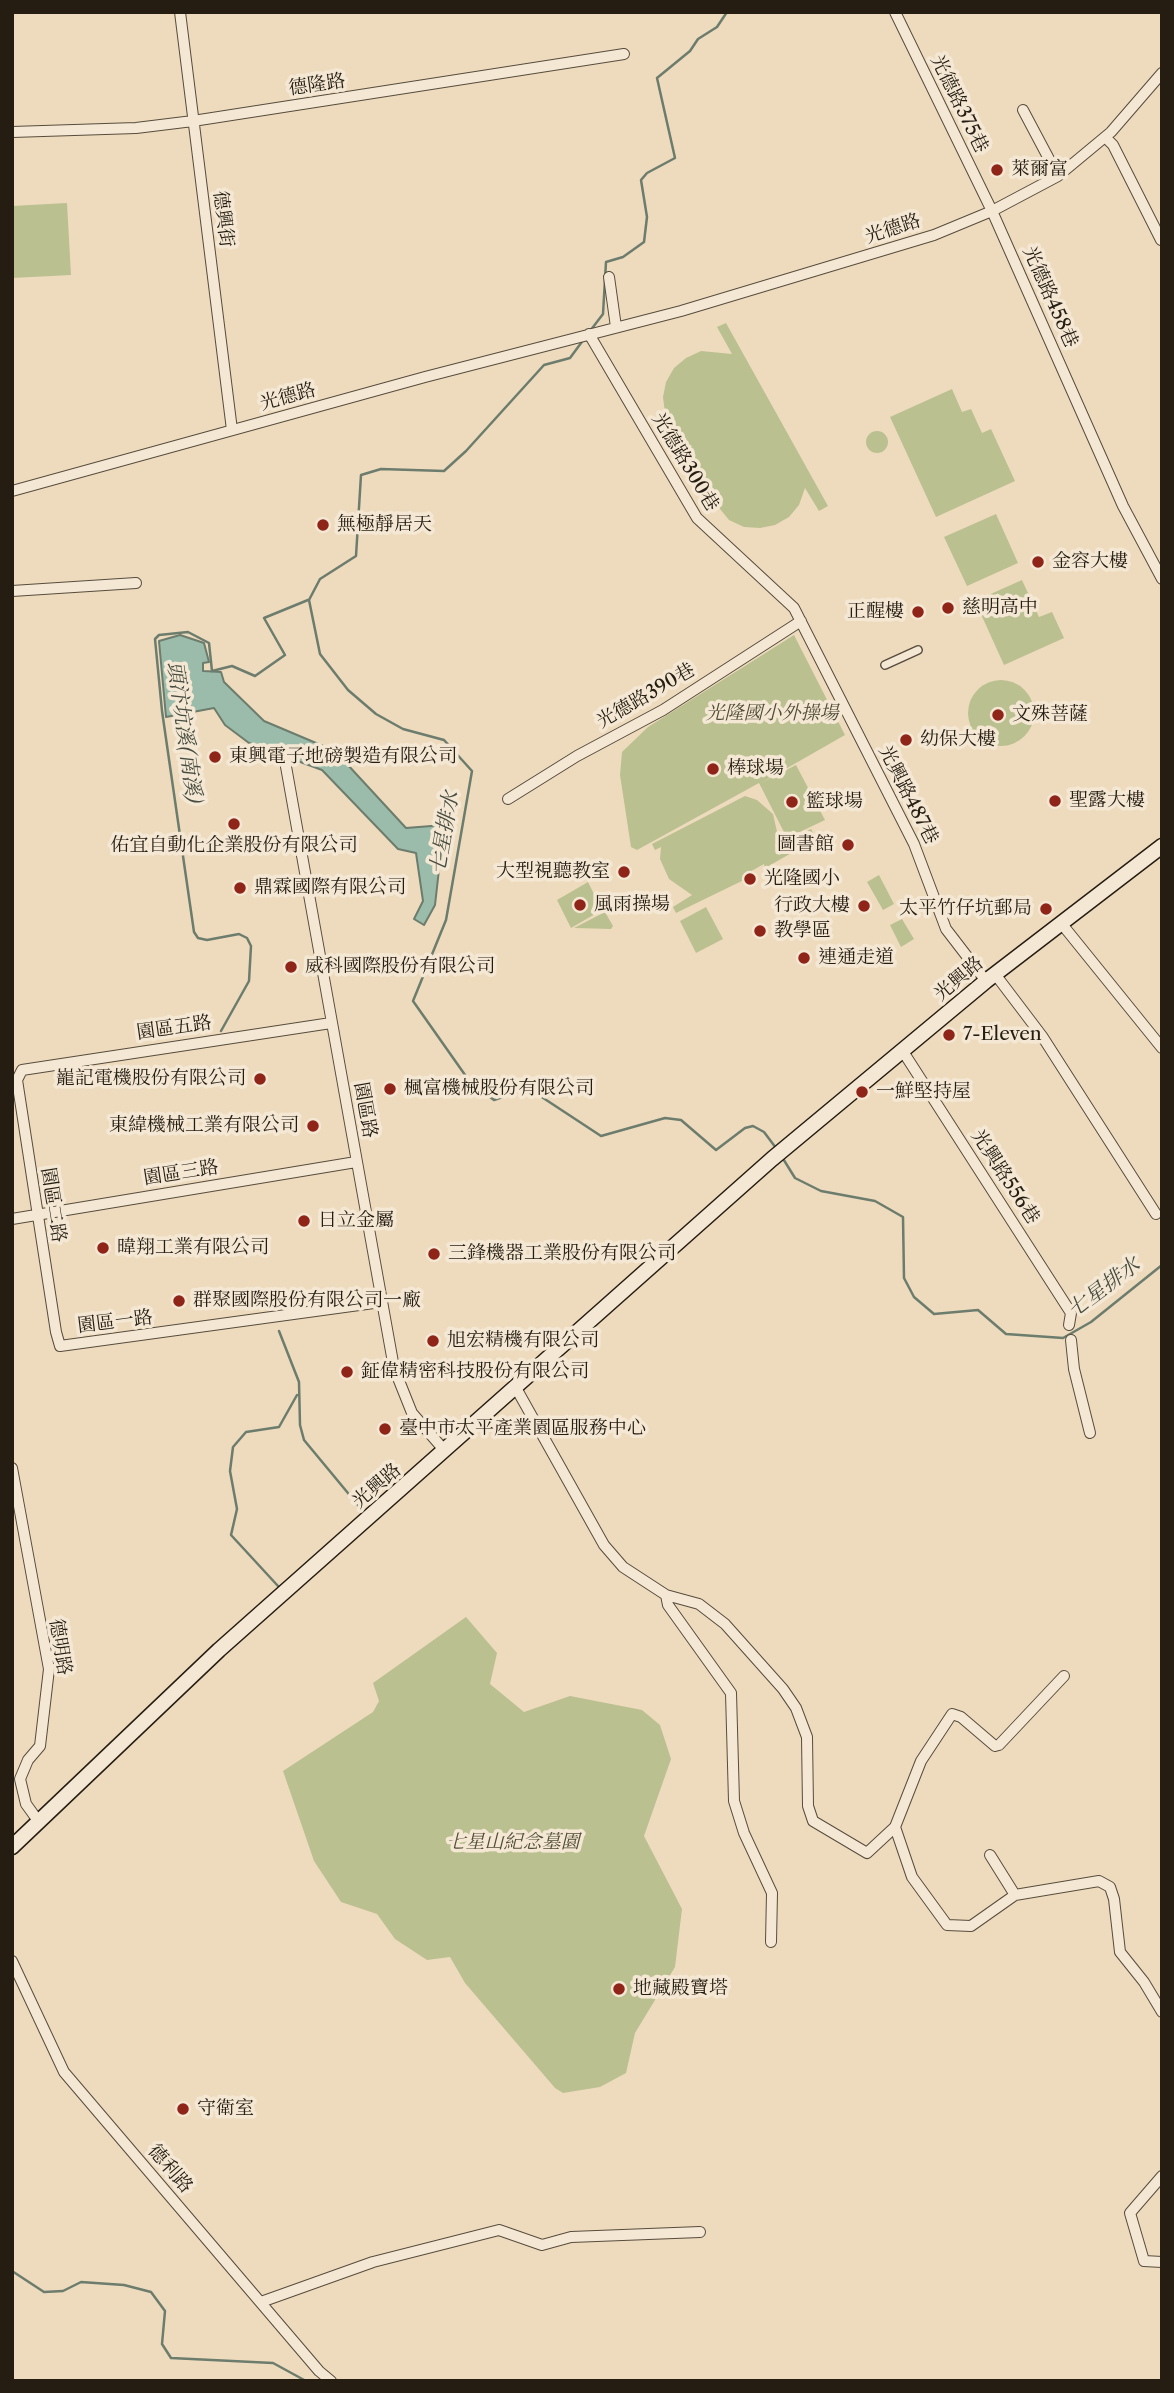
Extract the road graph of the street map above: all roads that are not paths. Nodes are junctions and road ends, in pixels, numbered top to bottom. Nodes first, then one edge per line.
1 (180, 12) edge
2 (895, 12) edge
3 (624, 54) dead end
4 (1162, 73) edge
5 (1023, 110) dead end
6 (193, 121) junction
7 (12, 132) edge
8 (1105, 137) junction
9 (1058, 176) junction
10 (992, 211) junction
11 (1161, 240) edge
12 (609, 277) dead end
13 (616, 327) junction
14 (590, 334) junction
15 (232, 430) junction
16 (12, 491) edge
17 (1162, 579) edge
18 (136, 583) dead end
19 (12, 591) edge
20 (801, 621) junction
21 (918, 650) dead end
22 (885, 665) dead end
23 (285, 761) dead end
24 (508, 799) dead end
25 (1162, 846) edge
26 (1061, 923) junction
27 (991, 977) junction
28 (331, 1023) junction
29 (1162, 1048) edge
30 (902, 1050) junction
31 (22, 1070) joint
32 (356, 1163) junction
33 (1156, 1214) dead end
34 (37, 1215) junction
35 (12, 1219) edge
36 (381, 1302) junction
37 (1069, 1325) dead end
38 (1071, 1340) dead end
39 (61, 1346) joint
40 (516, 1388) junction
41 (1090, 1433) dead end
42 (445, 1451) junction
43 (12, 1468) edge
44 (666, 1595) junction
45 (1065, 1676) dead end
46 (39, 1822) junction
47 (895, 1827) junction
48 (12, 1847) edge
49 (990, 1855) dead end
50 (1015, 1895) junction
51 (771, 1942) dead end
52 (12, 1961) edge
53 (1162, 2012) edge
54 (1162, 2176) edge
55 (700, 2232) dead end
56 (1162, 2262) edge
57 (261, 2302) junction
58 (331, 2381) edge

1 - 6 street, 德興街
2 - 10 street, 光德路375巷
3 - 6 street, 德隆路
4 - 8 street, 光德路
5 - 9 street
6 - 7 street, 德隆路
6 - 15 street, 德興街
8 - 9 street, 光德路
8 - 11 street
9 - 10 street, 光德路
10 - 13 street, 光德路
10 - 17 street, 光德路458巷
12 - 13 street
13 - 14 street, 光德路
14 - 15 street, 光德路
14 - 20 street, 光德路300巷
15 - 16 street, 光德路
18 - 19 street
20 - 24 street, 光德路390巷
20 - 27 street, 光興路487巷
21 - 22 street
23 - 28 street, 園區路
25 - 26 main road, 光興路
26 - 27 main road, 光興路
26 - 29 street
27 - 30 main road, 光興路
27 - 33 street, 光興路487巷
28 - 31 street, 園區五路
28 - 32 street, 園區路
30 - 37 street, 光興路556巷
30 - 40 main road, 光興路
31 - 34 street, 園區二路
32 - 34 street, 園區三路
32 - 36 street, 園區路
34 - 35 street, 園區三路
34 - 39 street, 園區二路
36 - 39 street, 園區一路
36 - 42 street, 園區路
38 - 41 street
40 - 42 main road, 光興路
40 - 44 street
42 - 46 main road, 光興路
43 - 46 street, 德明路
44 - 47 street
44 - 51 street
45 - 47 street
46 - 48 main road, 光興路
47 - 50 street
49 - 50 street
50 - 53 street
52 - 57 street, 德利路
54 - 56 street
55 - 57 street
57 - 58 street, 德利路

